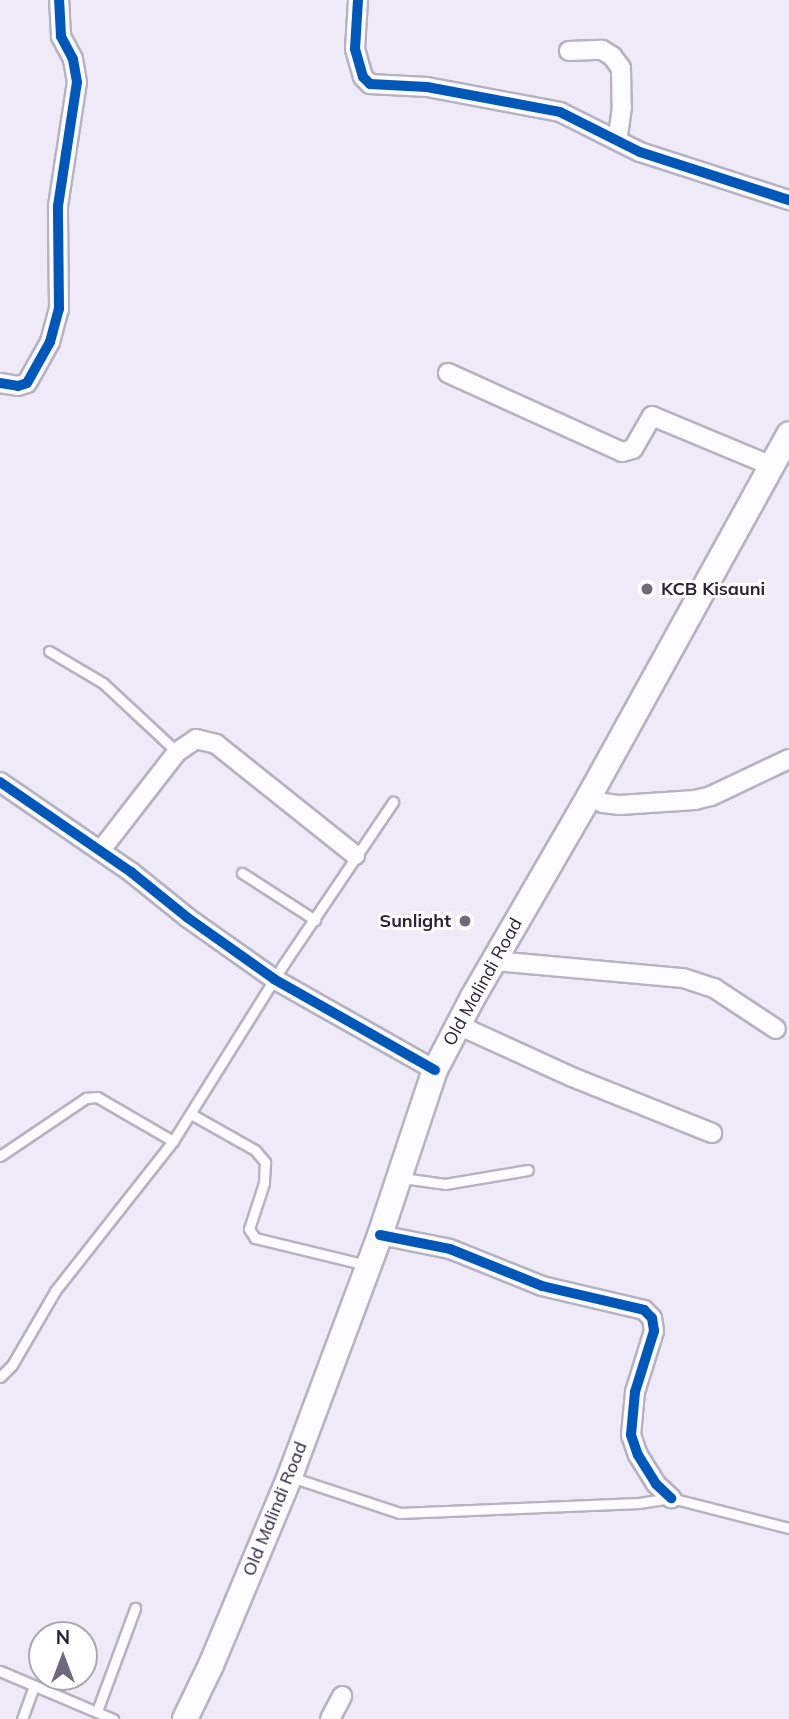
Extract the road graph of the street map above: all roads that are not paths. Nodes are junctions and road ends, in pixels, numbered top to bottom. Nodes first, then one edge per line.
1 (59, 0) edge
2 (358, 0) edge
3 (569, 51) dead end
4 (617, 141) junction
5 (789, 200) edge
6 (448, 373) dead end
7 (0, 383) edge
8 (789, 434) edge
9 (771, 465) junction
10 (49, 651) dead end
11 (177, 752) junction
12 (789, 760) edge
13 (0, 782) edge
14 (590, 795) junction
15 (393, 802) dead end
16 (100, 850) junction
17 (355, 855) junction
18 (242, 873) dead end
19 (315, 920) junction
20 (495, 961) junction
21 (274, 979) junction
22 (458, 1026) junction
23 (776, 1029) dead end
24 (435, 1070) junction
25 (191, 1114) junction
26 (712, 1133) dead end
27 (173, 1141) junction
28 (0, 1156) edge
29 (528, 1170) dead end
30 (397, 1178) junction
31 (380, 1235) junction
32 (369, 1266) junction
33 (0, 1377) edge
34 (290, 1476) junction
35 (671, 1498) junction
36 (789, 1528) edge
37 (135, 1608) dead end
38 (0, 1671) edge
39 (28, 1683) edge
40 (32, 1691) edge
41 (47, 1691) edge
42 (342, 1696) dead end
43 (97, 1711) junction
44 (22, 1719) edge
45 (113, 1719) edge
46 (185, 1719) edge
47 (330, 1719) edge

1 - 7 street
2 - 4 street
3 - 4 street
4 - 5 street
6 - 9 street
8 - 9 main road, Old Malindi Road
9 - 14 main road, Old Malindi Road
10 - 11 lane
11 - 16 street
11 - 17 street
12 - 14 street
13 - 16 street
14 - 20 main road, Old Malindi Road
15 - 17 lane
16 - 21 street
17 - 19 lane
18 - 19 lane
19 - 21 lane
20 - 22 main road, Old Malindi Road
20 - 23 street
21 - 24 street
21 - 25 lane
22 - 24 main road, Old Malindi Road
22 - 26 street
24 - 30 main road, Old Malindi Road
25 - 27 lane
25 - 32 lane
27 - 28 lane
27 - 33 lane
29 - 30 lane
30 - 31 main road, Old Malindi Road
31 - 32 main road, Old Malindi Road
31 - 35 street
32 - 34 main road, Old Malindi Road
34 - 35 lane
34 - 46 main road, Old Malindi Road
35 - 36 lane
37 - 43 lane
38 - 39 lane
40 - 44 lane
41 - 43 lane
42 - 47 street
43 - 45 lane

